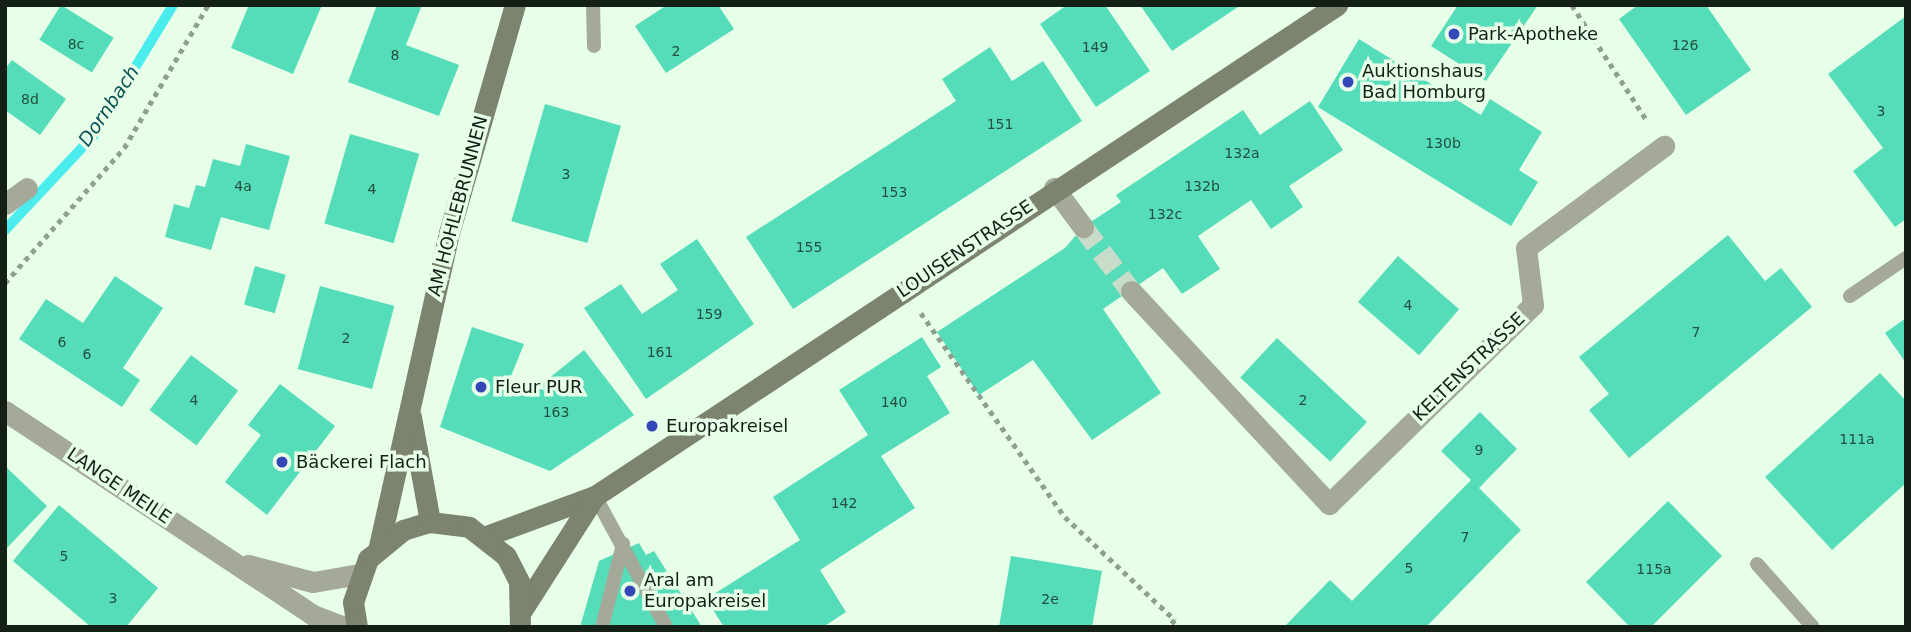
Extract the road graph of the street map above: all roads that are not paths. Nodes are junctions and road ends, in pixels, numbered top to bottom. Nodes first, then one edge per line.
1 (515, 5) edge
2 (593, 5) edge
3 (1337, 5) edge
4 (594, 46) dead end
5 (1664, 146) road end
6 (27, 188) dead end
7 (1054, 188) junction
8 (5, 204) edge
9 (1083, 228) tunnel mouth
10 (1906, 258) edge
11 (1131, 291) tunnel mouth
12 (1850, 296) dead end
13 (409, 410) junction
14 (5, 411) edge
15 (595, 496) junction
16 (430, 522) junction
17 (486, 536) junction
18 (623, 544) junction
19 (379, 545) junction
20 (232, 561) junction
21 (1757, 564) dead end
22 (360, 574) junction
23 (521, 618) edge
24 (666, 624) edge
25 (344, 627) edge
26 (357, 627) edge
27 (601, 627) edge
28 (651, 627) edge
29 (1813, 627) edge

1 - 13 street, AM HOHLEBRUNNEN
2 - 4 lane
3 - 7 street, LOUISENSTRASSE
5 - 11 street, KELTENSTRASSE
6 - 8 street
7 - 9 street
7 - 15 street, LOUISENSTRASSE
10 - 12 lane
13 - 16 street, AM HOHLEBRUNNEN
13 - 19 street, AM HOHLEBRUNNEN
14 - 20 street, LANGE MEILE
15 - 17 street, LOUISENSTRASSE
15 - 18 lane
15 - 23 street, LOUISENSTRASSE
16 - 17 street
16 - 19 street
17 - 23 street
18 - 24 lane
18 - 27 lane
19 - 22 street
20 - 22 street, LANGE MEILE
20 - 25 street, LANGE MEILE
21 - 29 lane
22 - 26 street
24 - 28 lane

